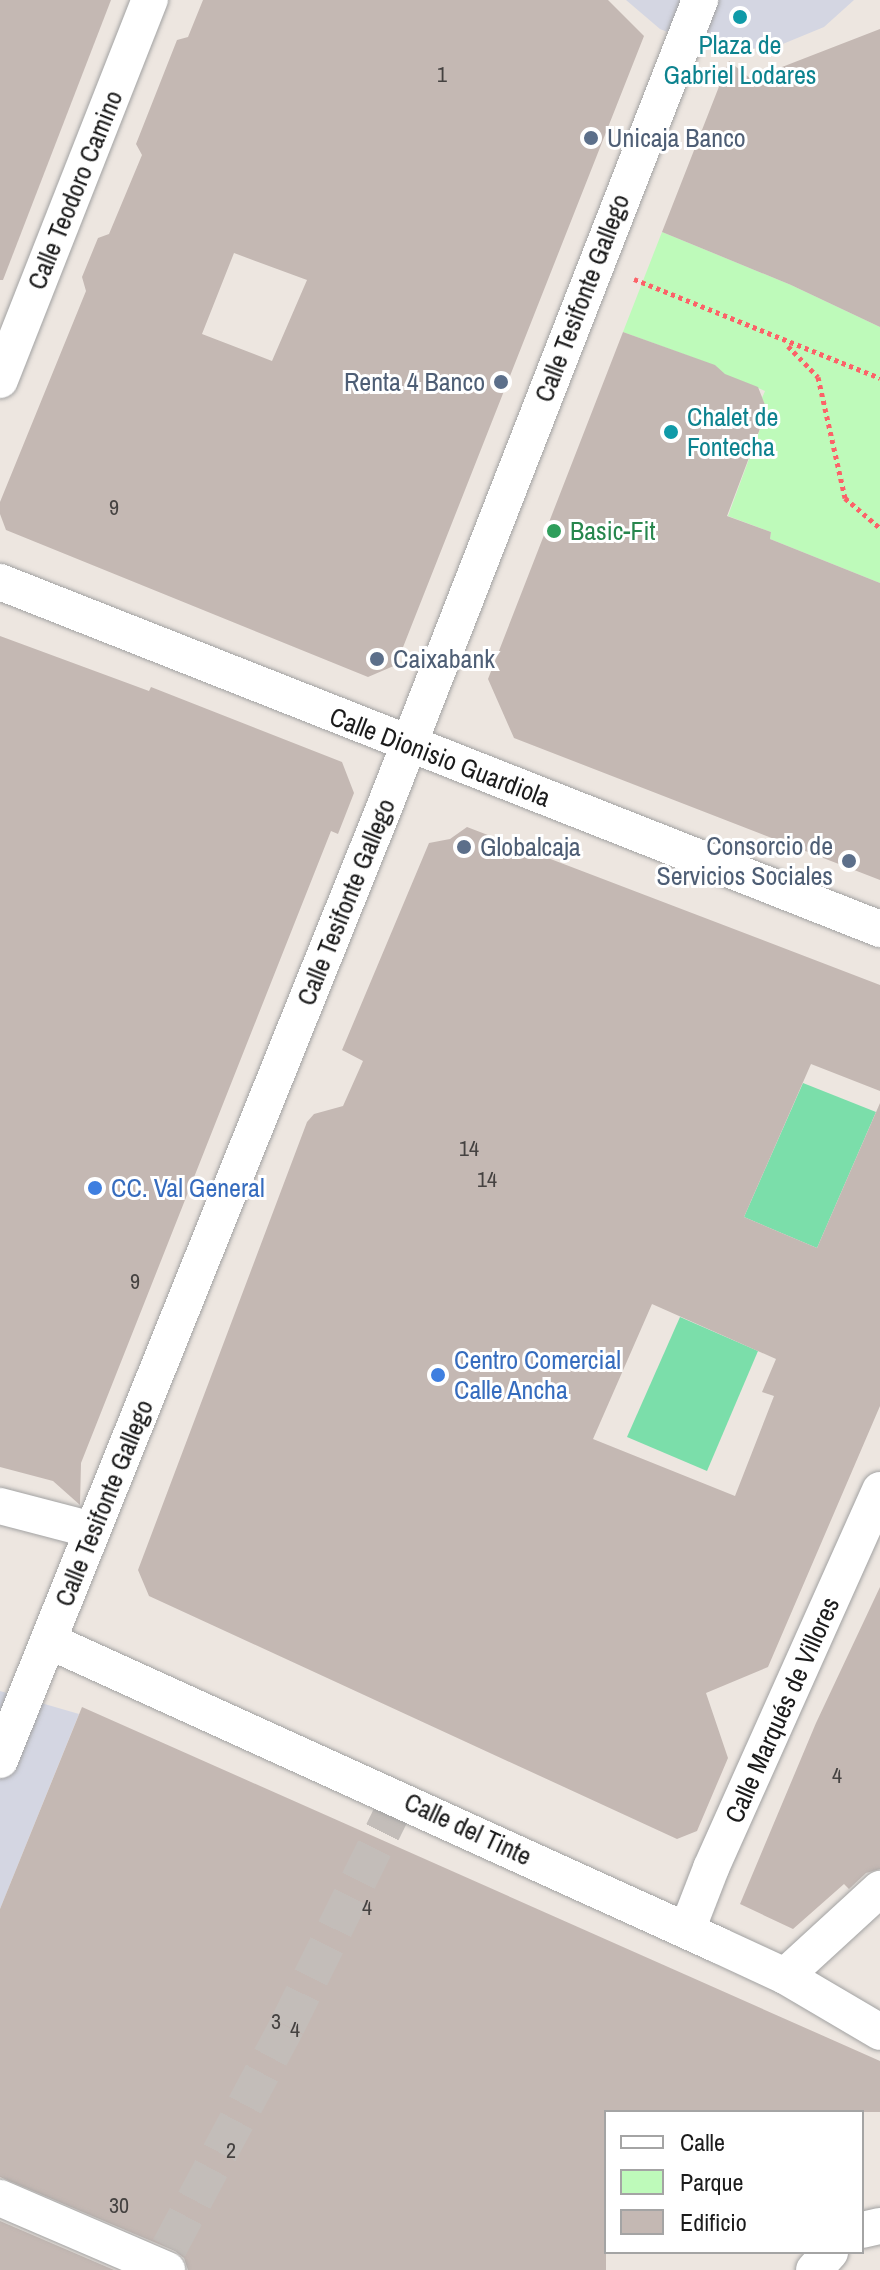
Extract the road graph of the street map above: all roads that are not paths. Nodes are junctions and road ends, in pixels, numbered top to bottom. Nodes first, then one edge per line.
1 (150, 0) edge
2 (700, 0) edge
3 (0, 380) edge
4 (0, 582) edge
5 (408, 746) junction
6 (880, 929) edge
7 (880, 1490) edge
8 (0, 1506) edge
9 (92, 1530) junction
10 (49, 1641) junction
11 (0, 1760) edge
12 (880, 1889) edge
13 (687, 1930) junction
14 (785, 1976) junction
15 (880, 2032) edge
16 (0, 2198) edge
17 (165, 2261) edge

1 - 3 street, Calle Teodoro Camino
2 - 5 street, Calle Tesifonte Gallego
4 - 5 street, Calle Dionisio Guardiola
5 - 6 street, Calle Dionisio Guardiola
5 - 9 street, Calle Tesifonte Gallego
7 - 13 street, Calle Marqués de Villores
8 - 9 street
9 - 10 street, Calle Tesifonte Gallego
10 - 11 street, Calle Tesifonte Gallego
10 - 13 street, Calle del Tinte
12 - 14 street
13 - 14 street, Calle del Tinte
14 - 15 street, Calle del Tinte
16 - 17 street

